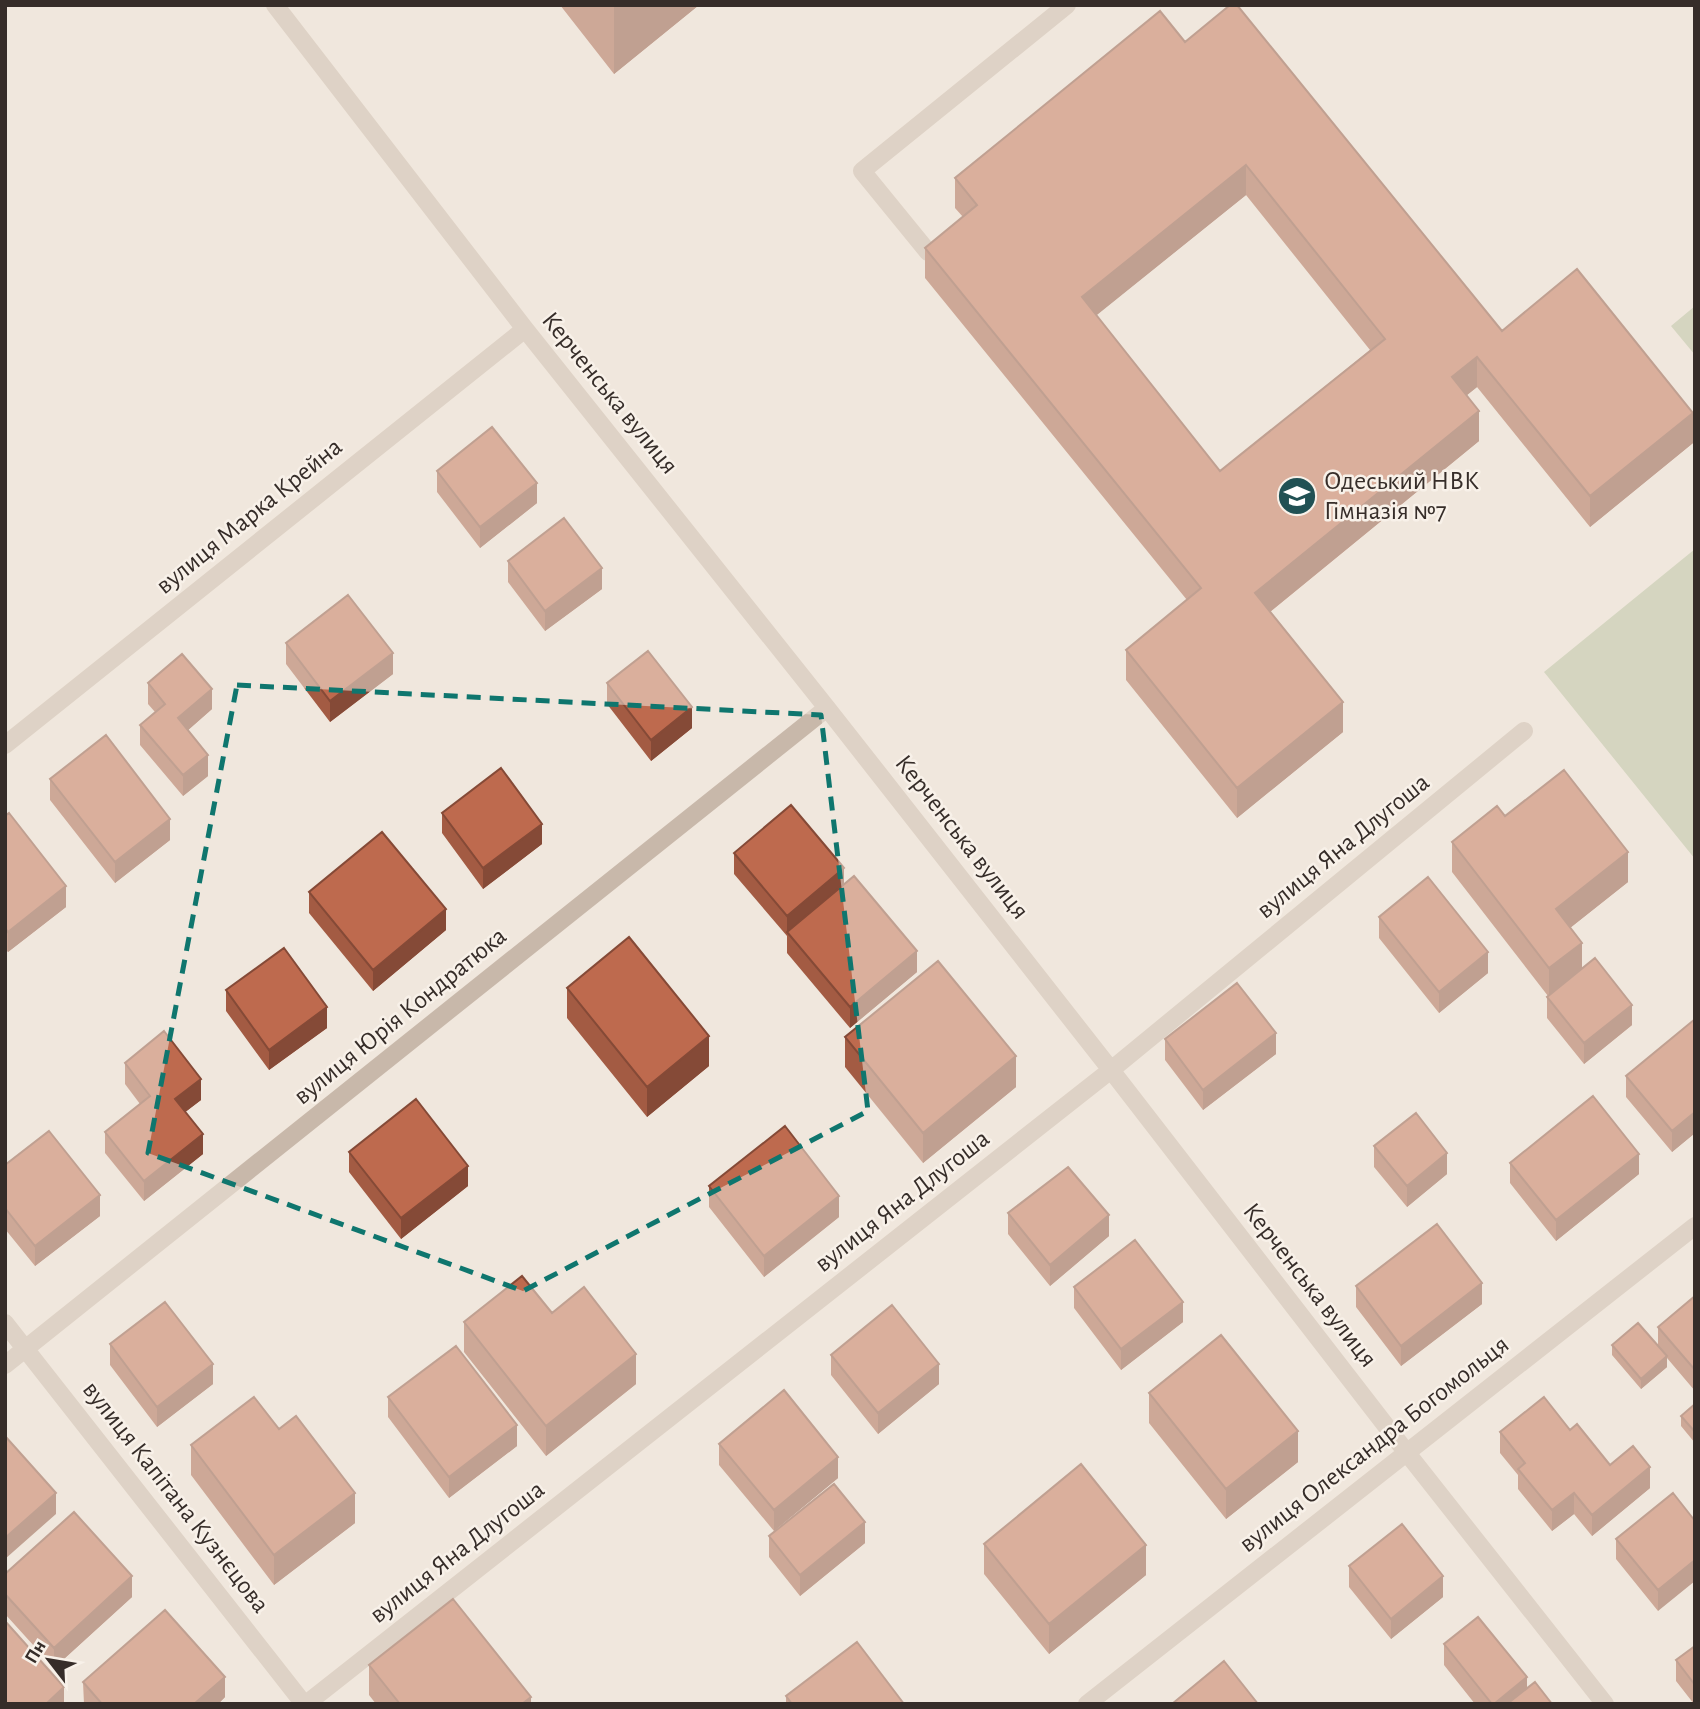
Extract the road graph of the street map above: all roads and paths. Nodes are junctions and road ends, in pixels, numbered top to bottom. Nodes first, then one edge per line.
1 (275, 5) edge
2 (1068, 5) edge
3 (928, 252) edge
4 (525, 328) junction
5 (827, 708) junction
6 (1524, 731) dead end
7 (5, 745) edge
8 (1111, 1070) junction
9 (1695, 1226) edge
10 (5, 1323) edge
11 (26, 1349) junction
12 (5, 1365) edge
13 (1407, 1452) junction
14 (305, 1704) edge
15 (1087, 1704) edge
16 (1605, 1704) edge

1 - 4 street, Керченська вулиця
2 - 3 street
4 - 5 street, Керченська вулиця
4 - 7 street, вулиця Марка Крейна
5 - 8 street, Керченська вулиця
5 - 11 street, вулиця Юрія Кондратюка
6 - 8 street, вулиця Яна Длугоша
8 - 13 street, Керченська вулиця
8 - 14 street, вулиця Яна Длугоша
9 - 13 street, вулиця Олександра Богомольця
10 - 11 street, вулиця Капітана Кузнєцова
11 - 12 street, вулиця Юрія Кондратюка
11 - 14 street, вулиця Капітана Кузнєцова
13 - 15 street, вулиця Олександра Богомольця
13 - 16 street, Керченська вулиця

